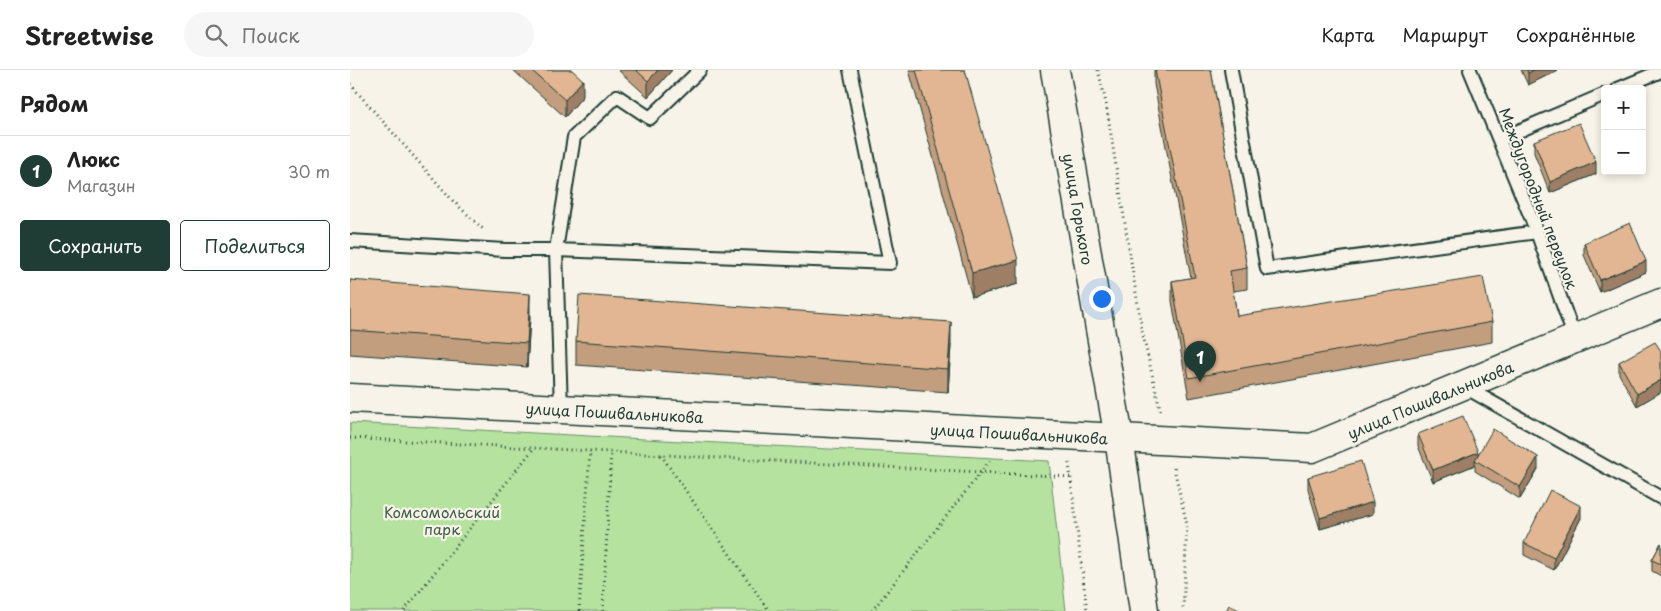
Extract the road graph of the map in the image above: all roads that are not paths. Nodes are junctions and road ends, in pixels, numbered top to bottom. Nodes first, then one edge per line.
1 (700, 70) edge
2 (850, 70) edge
3 (1055, 70) edge
4 (1231, 70) edge
5 (1470, 70) edge
6 (1661, 71) edge
7 (1628, 85) edge
8 (1601, 96) edge
9 (1500, 139) junction
10 (1537, 232) junction
11 (350, 241) edge
12 (556, 250) junction
13 (1661, 303) edge
14 (1575, 339) junction
15 (1462, 386) junction
16 (350, 398) edge
17 (561, 409) junction
18 (1119, 438) junction
19 (1661, 498) edge
20 (1144, 611) edge

1 - 12 lane
2 - 12 lane
3 - 18 main road, улица Горького
4 - 10 lane
5 - 9 lane, Междугородный переулок
6 - 7 lane
8 - 9 lane
9 - 10 lane, Междугородный переулок
10 - 14 lane, Междугородный переулок
11 - 12 lane
12 - 17 lane
13 - 14 main road, улица Пошивальникова
14 - 15 main road, улица Пошивальникова
15 - 18 main road, улица Пошивальникова
15 - 19 lane
16 - 17 main road, улица Пошивальникова
17 - 18 main road, улица Пошивальникова
18 - 20 main road, улица Горького

